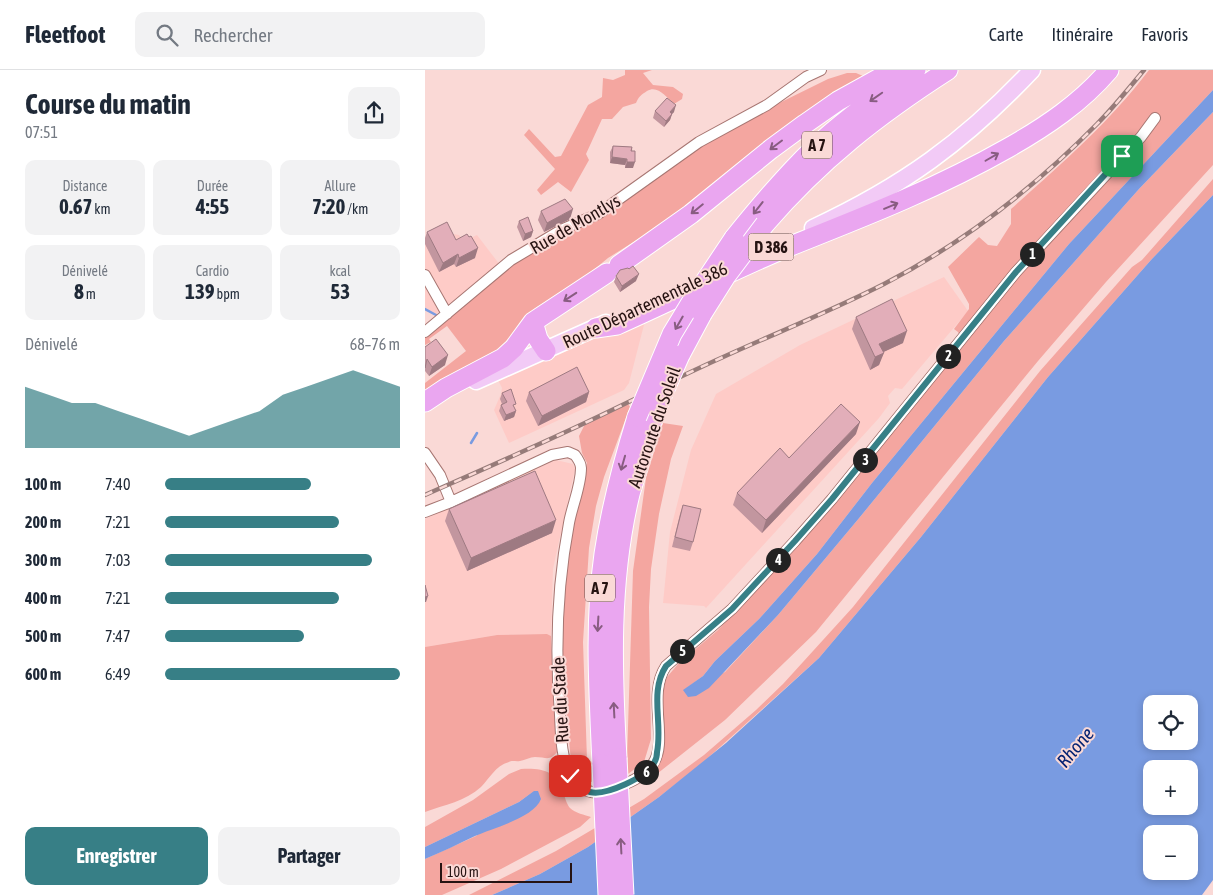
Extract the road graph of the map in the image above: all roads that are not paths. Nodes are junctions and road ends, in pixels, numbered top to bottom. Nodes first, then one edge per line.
1 (821, 70) edge
2 (894, 70) edge
3 (916, 70) edge
4 (948, 70) edge
5 (1032, 70) edge
6 (1109, 70) edge
7 (1155, 118) dead end
8 (425, 275) edge
9 (447, 314) junction
10 (533, 322) junction
11 (596, 328) junction
12 (425, 332) edge
13 (546, 350) junction
14 (425, 403) edge
15 (425, 453) edge
16 (451, 502) junction
17 (425, 512) edge
18 (609, 761) junction
19 (608, 895) edge
20 (624, 895) edge

1 - 9 street, Rue de Montlys
2 -> 10 highway
3 -> 18 highway, Autoroute du Soleil / A 7, bridge
18 -> 4 highway, Autoroute du Soleil / A 7, bridge
5 - 11 main road, Route Départementale 386 / D 386
11 -> 6 highway
7 - 16 street, Rue du Stade
8 - 9 street
9 - 12 street, Rue de Montlys
10 - 13 highway
10 - 14 highway
11 - 13 main road, Route Départementale 386 / D 386
13 - 14 main road, Route Départementale 386 / D 386
15 - 16 street
16 - 17 street, Rue du Stade
18 - 19 highway, Autoroute du Soleil / A 7, bridge
20 -> 18 highway, Autoroute du Soleil / A 7, bridge

